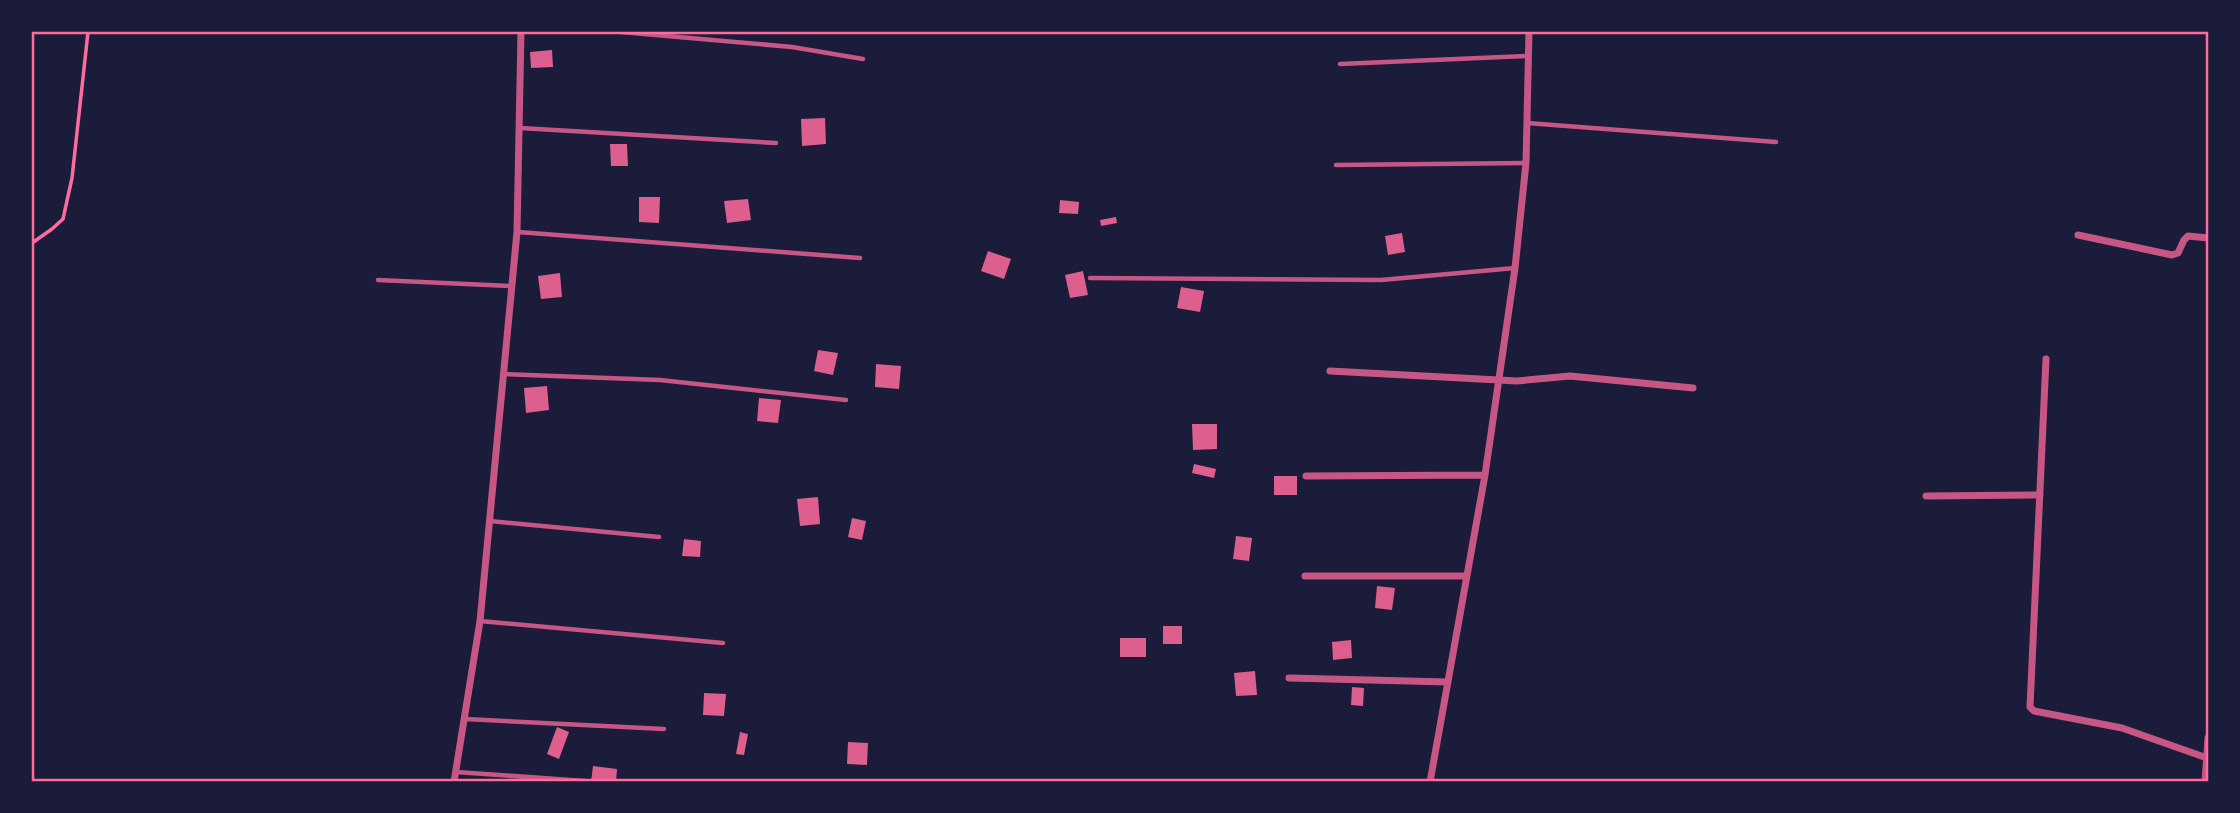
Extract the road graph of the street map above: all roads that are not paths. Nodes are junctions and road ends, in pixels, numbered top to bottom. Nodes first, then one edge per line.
1 (521, 32) edge
2 (621, 32) edge
3 (1529, 32) edge
4 (1529, 55) junction
5 (863, 59) dead end
6 (1340, 64) dead end
7 (1527, 122) junction
8 (519, 128) junction
9 (1776, 142) dead end
10 (776, 143) dead end
11 (1526, 163) junction
12 (1336, 165) dead end
13 (517, 232) junction
14 (2078, 235) dead end
15 (2208, 238) edge
16 (860, 258) dead end
17 (1515, 268) junction
18 (1090, 278) dead end
19 (377, 280) dead end
20 (512, 286) junction
21 (2046, 359) dead end
22 (1330, 372) dead end
23 (504, 374) junction
24 (1497, 380) junction
25 (1693, 388) dead end
26 (846, 400) dead end
27 (1485, 475) junction
28 (1307, 476) dead end
29 (2040, 495) junction
30 (1926, 496) dead end
31 (490, 521) junction
32 (659, 537) dead end
33 (1305, 576) dead end
34 (1466, 576) junction
35 (480, 621) junction
36 (723, 643) dead end
37 (1289, 678) dead end
38 (1448, 682) junction
39 (465, 719) junction
40 (664, 729) dead end
41 (2208, 738) edge
42 (2207, 758) edge
43 (456, 772) junction
44 (2206, 780) edge
45 (585, 781) edge
46 (454, 782) edge
47 (1430, 782) edge

1 - 8 street
2 - 5 lane
3 - 4 street
4 - 6 lane
4 - 7 street
7 - 9 lane
7 - 11 street
8 - 10 lane
8 - 13 street
11 - 12 lane
11 - 17 street
13 - 16 lane
13 - 20 street
14 - 15 street
17 - 18 lane
17 - 24 street
19 - 20 lane
20 - 23 street
21 - 29 street
22 - 24 street
23 - 26 lane
23 - 31 street
24 - 25 street
24 - 27 street
27 - 28 street
27 - 34 street
29 - 30 street
29 - 42 street
31 - 32 lane
31 - 35 street
33 - 34 street
34 - 38 street
35 - 36 lane
35 - 39 street
37 - 38 street
38 - 47 street
39 - 40 lane
39 - 43 street
41 - 42 street
42 - 44 street
43 - 45 lane
43 - 46 street

